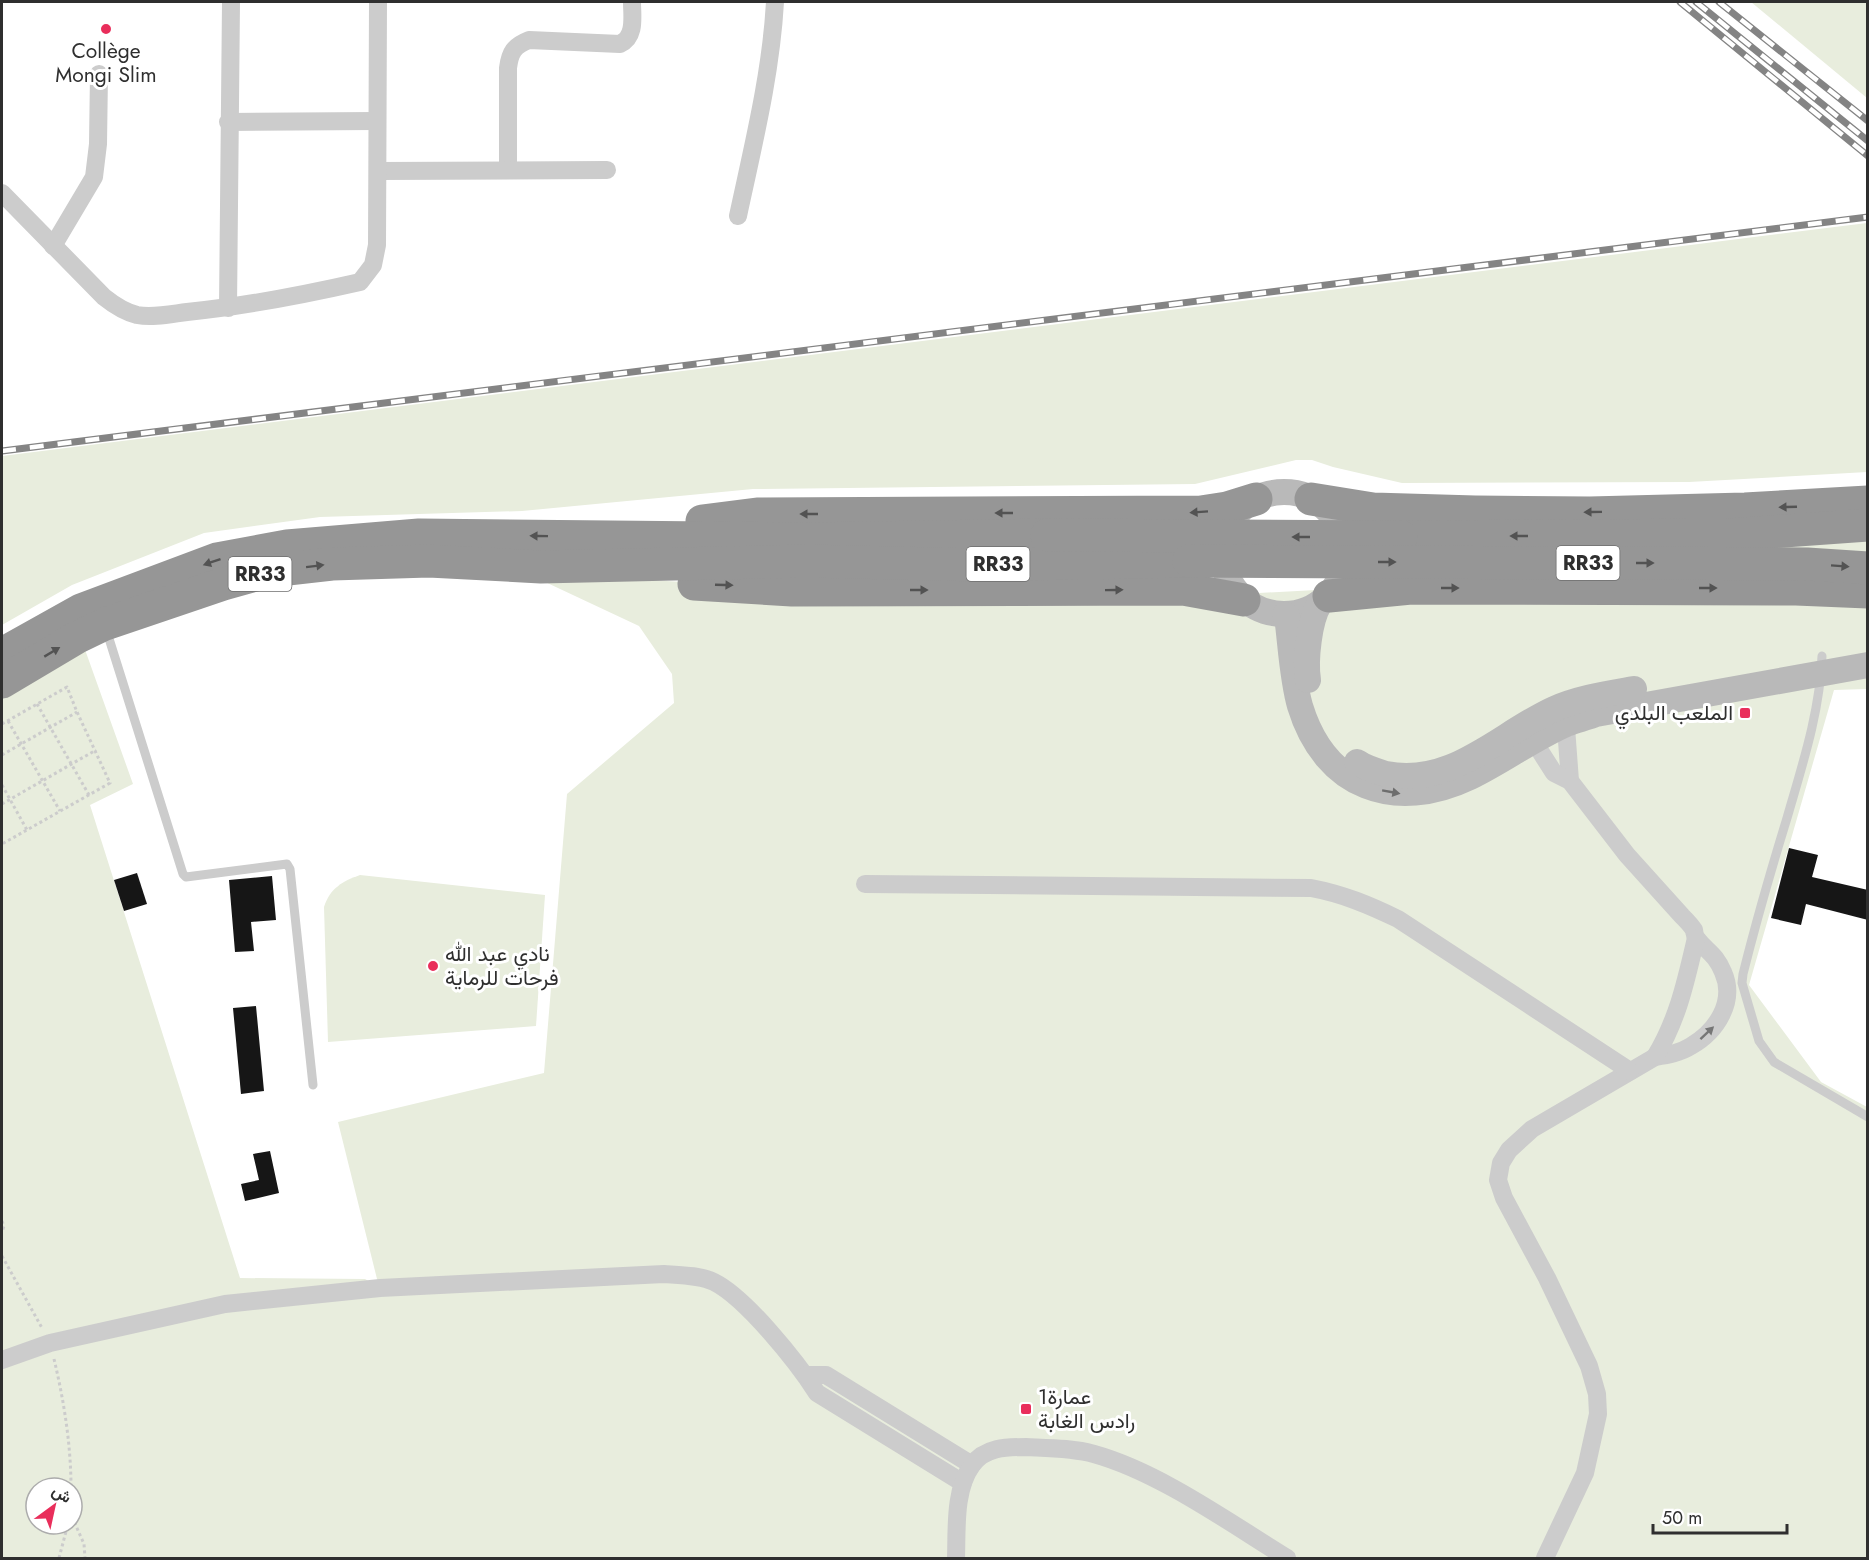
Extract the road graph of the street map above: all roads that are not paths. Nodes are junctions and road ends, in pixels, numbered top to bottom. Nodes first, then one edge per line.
1 (231, 2) edge
2 (378, 2) edge
3 (632, 2) edge
4 (776, 2) edge
5 (99, 74) dead end
6 (376, 121) junction
7 (228, 122) junction
8 (508, 170) junction
9 (607, 170) dead end
10 (378, 171) junction
11 (2, 193) edge
12 (738, 216) dead end
13 (53, 246) junction
14 (228, 308) junction
15 (1256, 499) junction
16 (1311, 499) junction
17 (1862, 518) edge
18 (578, 537) junction
19 (808, 550) junction
20 (541, 567) junction
21 (1868, 568) edge
22 (1868, 592) edge
23 (1324, 599) junction
24 (1244, 600) junction
25 (1285, 615) junction
26 (105, 624) junction
27 (1868, 648) edge
28 (2, 654) edge
29 (1821, 664) junction
30 (1868, 665) edge
31 (2, 682) edge
32 (1566, 714) junction
33 (1534, 731) junction
34 (1570, 781) junction
35 (865, 884) dead end
36 (1696, 938) junction
37 (1655, 1057) junction
38 (1630, 1071) junction
39 (313, 1085) dead end
40 (1868, 1117) edge
41 (2, 1360) edge
42 (806, 1375) junction
43 (972, 1465) junction
44 (963, 1483) junction
45 (956, 1558) edge
46 (1287, 1558) edge
47 (1545, 1558) edge

1 - 7 street
2 - 6 street
3 - 8 street
4 - 12 street
5 - 13 street
6 - 7 street
6 - 10 street
7 - 14 street
8 - 9 street
8 - 10 street
10 - 14 street
11 - 13 street
13 - 14 street
15 - 16 street
15 -> 18 highway
15 - 24 street
17 -> 16 highway
16 - 23 street
17 -> 19 highway, RR33, bridge
18 - 19 highway, RR33
18 -> 28 highway, RR33
19 - 20 highway, RR33
19 -> 21 highway, RR33, bridge
20 -> 24 highway
26 -> 20 highway, RR33
23 -> 22 highway
23 - 25 street
23 - 33 street
24 - 25 street
25 -> 33 street
31 -> 26 highway, RR33
26 - 39 lane
27 - 29 street
29 - 30 street
29 - 32 street
29 - 40 lane
32 - 33 street
32 - 34 street
33 - 34 street
34 - 36 street
35 - 38 street
36 - 37 street
37 -> 36 street
37 - 38 street
38 - 47 street
41 - 42 street
42 - 43 street
42 - 44 street
43 - 44 street
43 - 46 street
44 - 45 street

